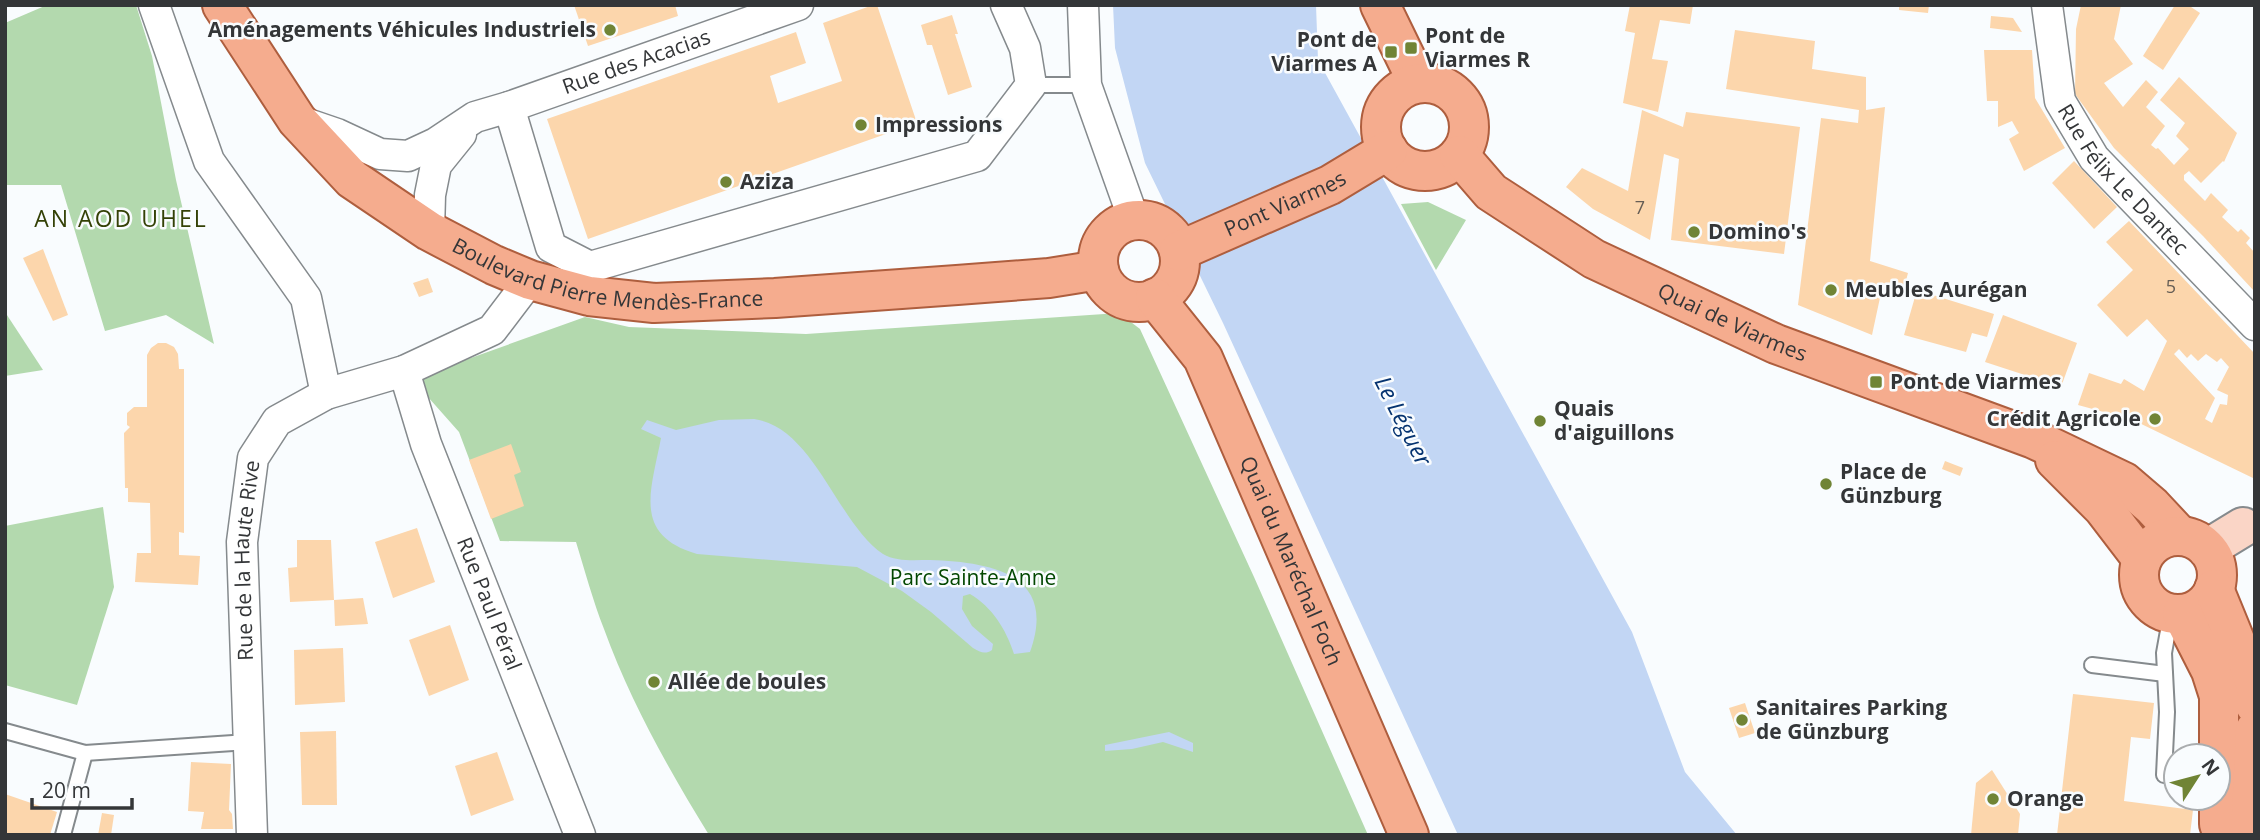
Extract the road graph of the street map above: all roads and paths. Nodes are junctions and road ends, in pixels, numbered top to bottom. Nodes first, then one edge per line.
1 (154, 5) edge
2 (222, 5) edge
3 (799, 5) edge
4 (1006, 5) edge
5 (1083, 5) edge
6 (1380, 5) edge
7 (2047, 5) edge
8 (1419, 83) junction
9 (1031, 85) junction
10 (1086, 85) junction
11 (509, 107) junction
12 (475, 117) junction
13 (297, 120) junction
14 (1383, 154) junction
15 (1459, 155) junction
16 (1134, 220) junction
17 (429, 230) junction
18 (1182, 250) junction
19 (1099, 270) junction
20 (530, 281) junction
21 (1155, 298) junction
22 (2255, 324) edge
23 (404, 370) junction
24 (326, 394) junction
25 (2034, 439) junction
26 (2249, 522) edge
27 (2193, 543) junction
28 (2142, 559) junction
29 (2214, 589) junction
30 (2177, 614) junction
31 (2092, 665) dead end
32 (2165, 674) junction
33 (2255, 705) edge
34 (2255, 730) edge
35 (5, 731) edge
36 (248, 742) junction
37 (2166, 742) edge
38 (85, 753) junction
39 (63, 835) edge
40 (253, 835) edge
41 (580, 835) edge
42 (1409, 835) edge
43 (2223, 835) edge
44 (2250, 835) edge

1 - 24 street
2 - 13 main road, Boulevard Pierre Mendès-France
3 - 11 street, Rue des Acacias
4 - 9 street
5 - 10 street
6 - 8 main road
7 - 22 street, Rue Félix Le Dantec
8 - 14 main road
8 - 15 main road
9 - 10 lane
9 - 11 street
10 - 16 street
11 - 12 street, Rue des Acacias
12 - 13 street, Rue des Acacias
12 - 17 street
13 - 17 main road, Boulevard Pierre Mendès-France
14 - 15 main road
14 - 18 main road, Pont Viarmes
15 - 25 main road, Quai de Viarmes
16 - 18 main road
16 - 19 main road
17 - 20 main road, Boulevard Pierre Mendès-France
18 - 21 main road
19 - 20 main road, Boulevard Pierre Mendès-France
19 - 21 main road
20 - 23 street, Rue de la Haute Rive
21 - 42 main road, Quai du Maréchal Foch
23 - 24 street, Rue de la Haute Rive
23 - 41 street, Rue Paul Péral
24 - 36 street, Rue de la Haute Rive
25 - 27 main road, Quai de Viarmes
25 - 28 main road, Quai de Viarmes
26 - 27 main road
27 - 28 main road
27 - 29 main road
28 - 30 main road
29 - 30 main road
29 - 33 main road
30 - 32 lane
30 - 43 main road
31 - 32 lane
32 - 37 lane
34 - 44 main road
35 - 38 lane
36 - 38 lane
36 - 40 street, Rue de la Haute Rive
38 - 39 lane

